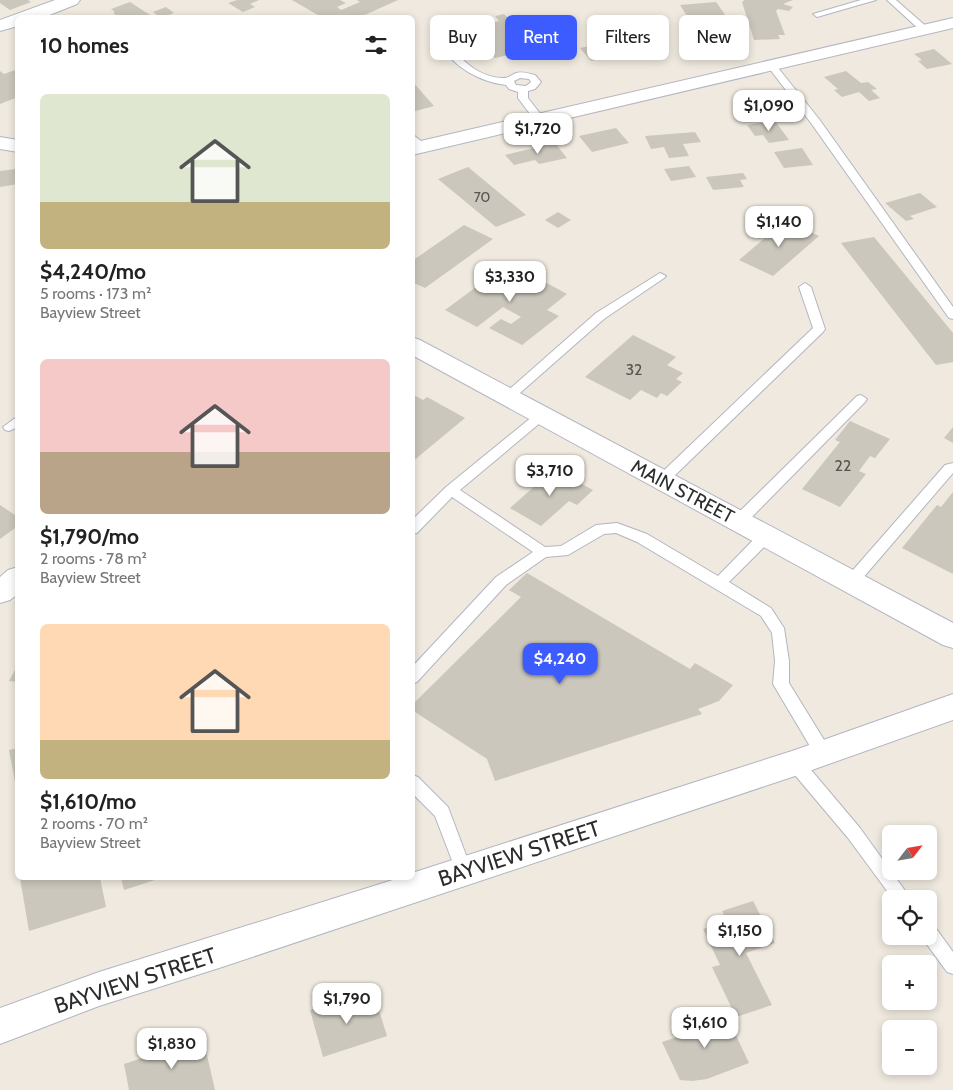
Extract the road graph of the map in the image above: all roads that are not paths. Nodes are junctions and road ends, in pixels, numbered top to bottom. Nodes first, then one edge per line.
1 (71, 0) edge
2 (872, 0) edge
3 (891, 0) edge
4 (816, 14) dead end
5 (32, 15) edge
6 (15, 21) edge
7 (953, 23) edge
8 (0, 26) edge
9 (926, 30) junction
10 (461, 60) edge
11 (772, 66) junction
12 (509, 82) junction
13 (524, 89) junction
14 (540, 120) junction
15 (0, 143) edge
16 (416, 144) edge
17 (15, 146) edge
18 (660, 276) dead end
19 (805, 287) dead end
20 (953, 315) edge
21 (415, 347) edge
22 (508, 397) junction
23 (861, 399) dead end
24 (542, 415) junction
25 (953, 468) edge
26 (662, 480) junction
27 (452, 490) junction
28 (739, 521) junction
29 (415, 526) edge
30 (766, 536) junction
31 (543, 552) junction
32 (15, 580) edge
33 (851, 582) junction
34 (719, 583) junction
35 (0, 592) edge
36 (953, 637) edge
37 (415, 675) edge
38 (953, 707) edge
39 (809, 758) junction
40 (415, 785) edge
41 (464, 871) junction
42 (896, 890) edge
43 (937, 944) edge
44 (953, 966) edge
45 (0, 1026) edge

1 - 5 street
2 - 4 lane
3 - 9 lane
6 - 8 street
7 - 9 street
9 - 11 street
10 - 12 lane
11 - 14 street
11 - 20 lane
12 - 13 lane
12 - 13 lane
13 - 14 lane
14 - 16 street
15 - 17 street
18 - 22 lane
19 - 26 lane
21 - 22 street, MAIN STREET
22 - 24 street, MAIN STREET
23 - 28 lane
24 - 26 street, MAIN STREET
24 - 27 lane
25 - 33 lane
26 - 28 street, MAIN STREET
27 - 29 lane
27 - 31 lane
28 - 30 street, MAIN STREET
30 - 33 street, MAIN STREET
30 - 34 lane
31 - 34 lane
31 - 37 lane
32 - 35 street
33 - 36 street, MAIN STREET
34 - 39 lane
38 - 39 street, BAYVIEW STREET
39 - 41 street, BAYVIEW STREET
39 - 42 lane
40 - 41 lane
41 - 45 street, BAYVIEW STREET
43 - 44 lane

